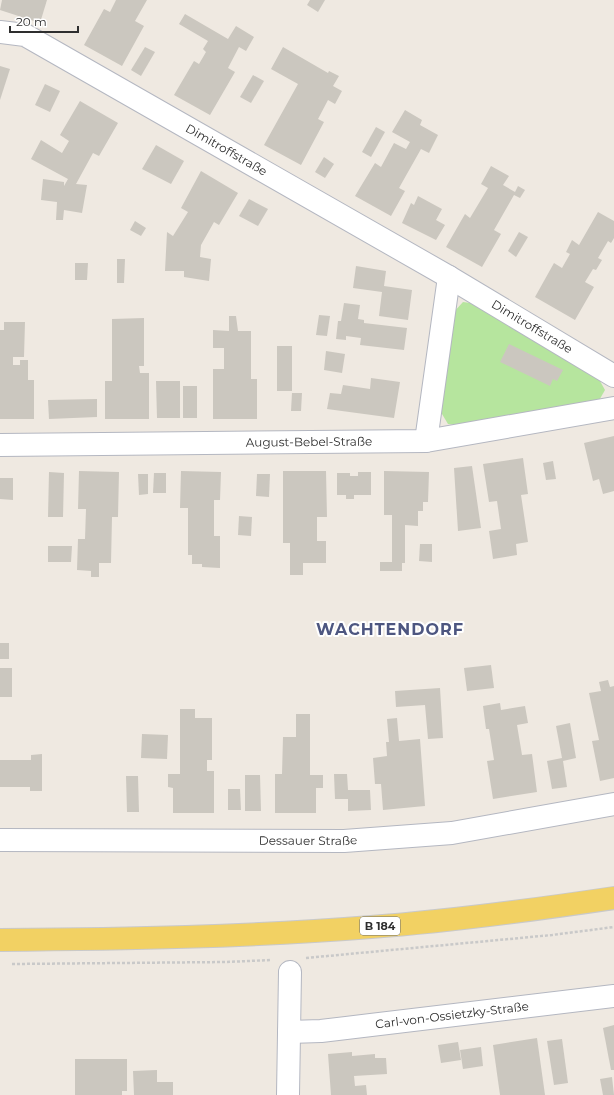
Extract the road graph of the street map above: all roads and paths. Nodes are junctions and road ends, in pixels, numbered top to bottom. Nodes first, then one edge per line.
1 (0, 32) edge
2 (449, 277) junction
3 (614, 376) edge
4 (614, 408) edge
5 (426, 441) junction
6 (0, 445) edge
7 (614, 804) edge
8 (0, 840) edge
9 (614, 898) edge
10 (0, 940) edge
11 (290, 972) dead end
12 (614, 996) edge
13 (289, 1032) junction
14 (288, 1095) edge

1 - 2 street, Dimitroffstraße
2 - 3 street, Dimitroffstraße
2 - 5 street
4 - 5 street, August-Bebel-Straße
5 - 6 street, August-Bebel-Straße
7 - 8 street, Dessauer Straße
9 - 10 main road, B 184
11 - 13 street
12 - 13 street, Carl-von-Ossietzky-Straße
13 - 14 street

